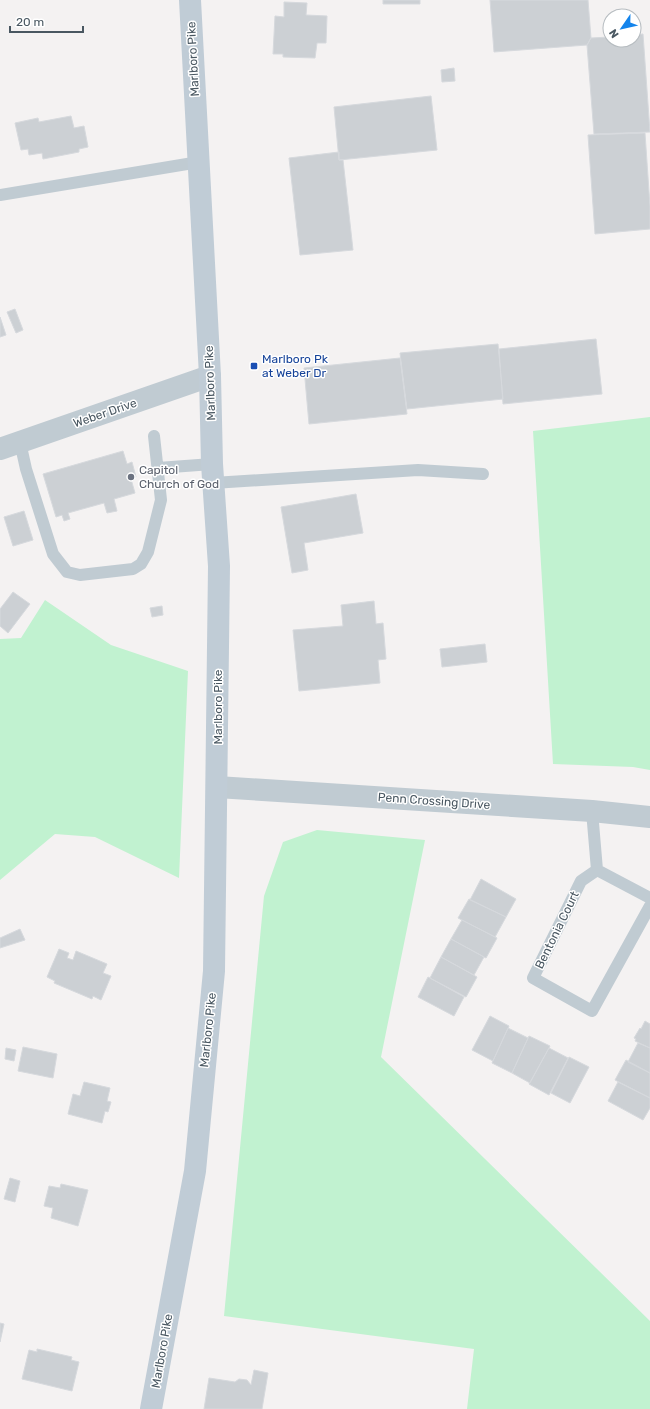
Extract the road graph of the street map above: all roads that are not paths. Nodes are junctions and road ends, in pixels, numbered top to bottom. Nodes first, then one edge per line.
1 (190, 0) edge
2 (199, 162) junction
3 (0, 195) edge
4 (210, 376) junction
5 (154, 436) dead end
6 (10, 446) edge
7 (158, 468) junction
8 (213, 474) junction
9 (483, 474) dead end
10 (217, 787) junction
11 (592, 811) junction
12 (650, 817) edge
13 (597, 870) junction
14 (650, 898) edge
15 (650, 906) edge
16 (151, 1409) edge

1 - 2 main road, Marlboro Pike
2 - 3 lane
2 - 4 main road, Marlboro Pike
4 - 6 street, Weber Drive
4 - 8 main road, Marlboro Pike
5 - 7 lane
6 - 7 lane
7 - 8 lane
8 - 9 lane
8 - 10 main road, Marlboro Pike
10 - 11 street, Penn Crossing Drive
10 - 16 main road, Marlboro Pike
11 - 12 street, Penn Crossing Drive
11 - 13 lane
13 - 14 lane
13 - 15 lane, Bentonia Court

